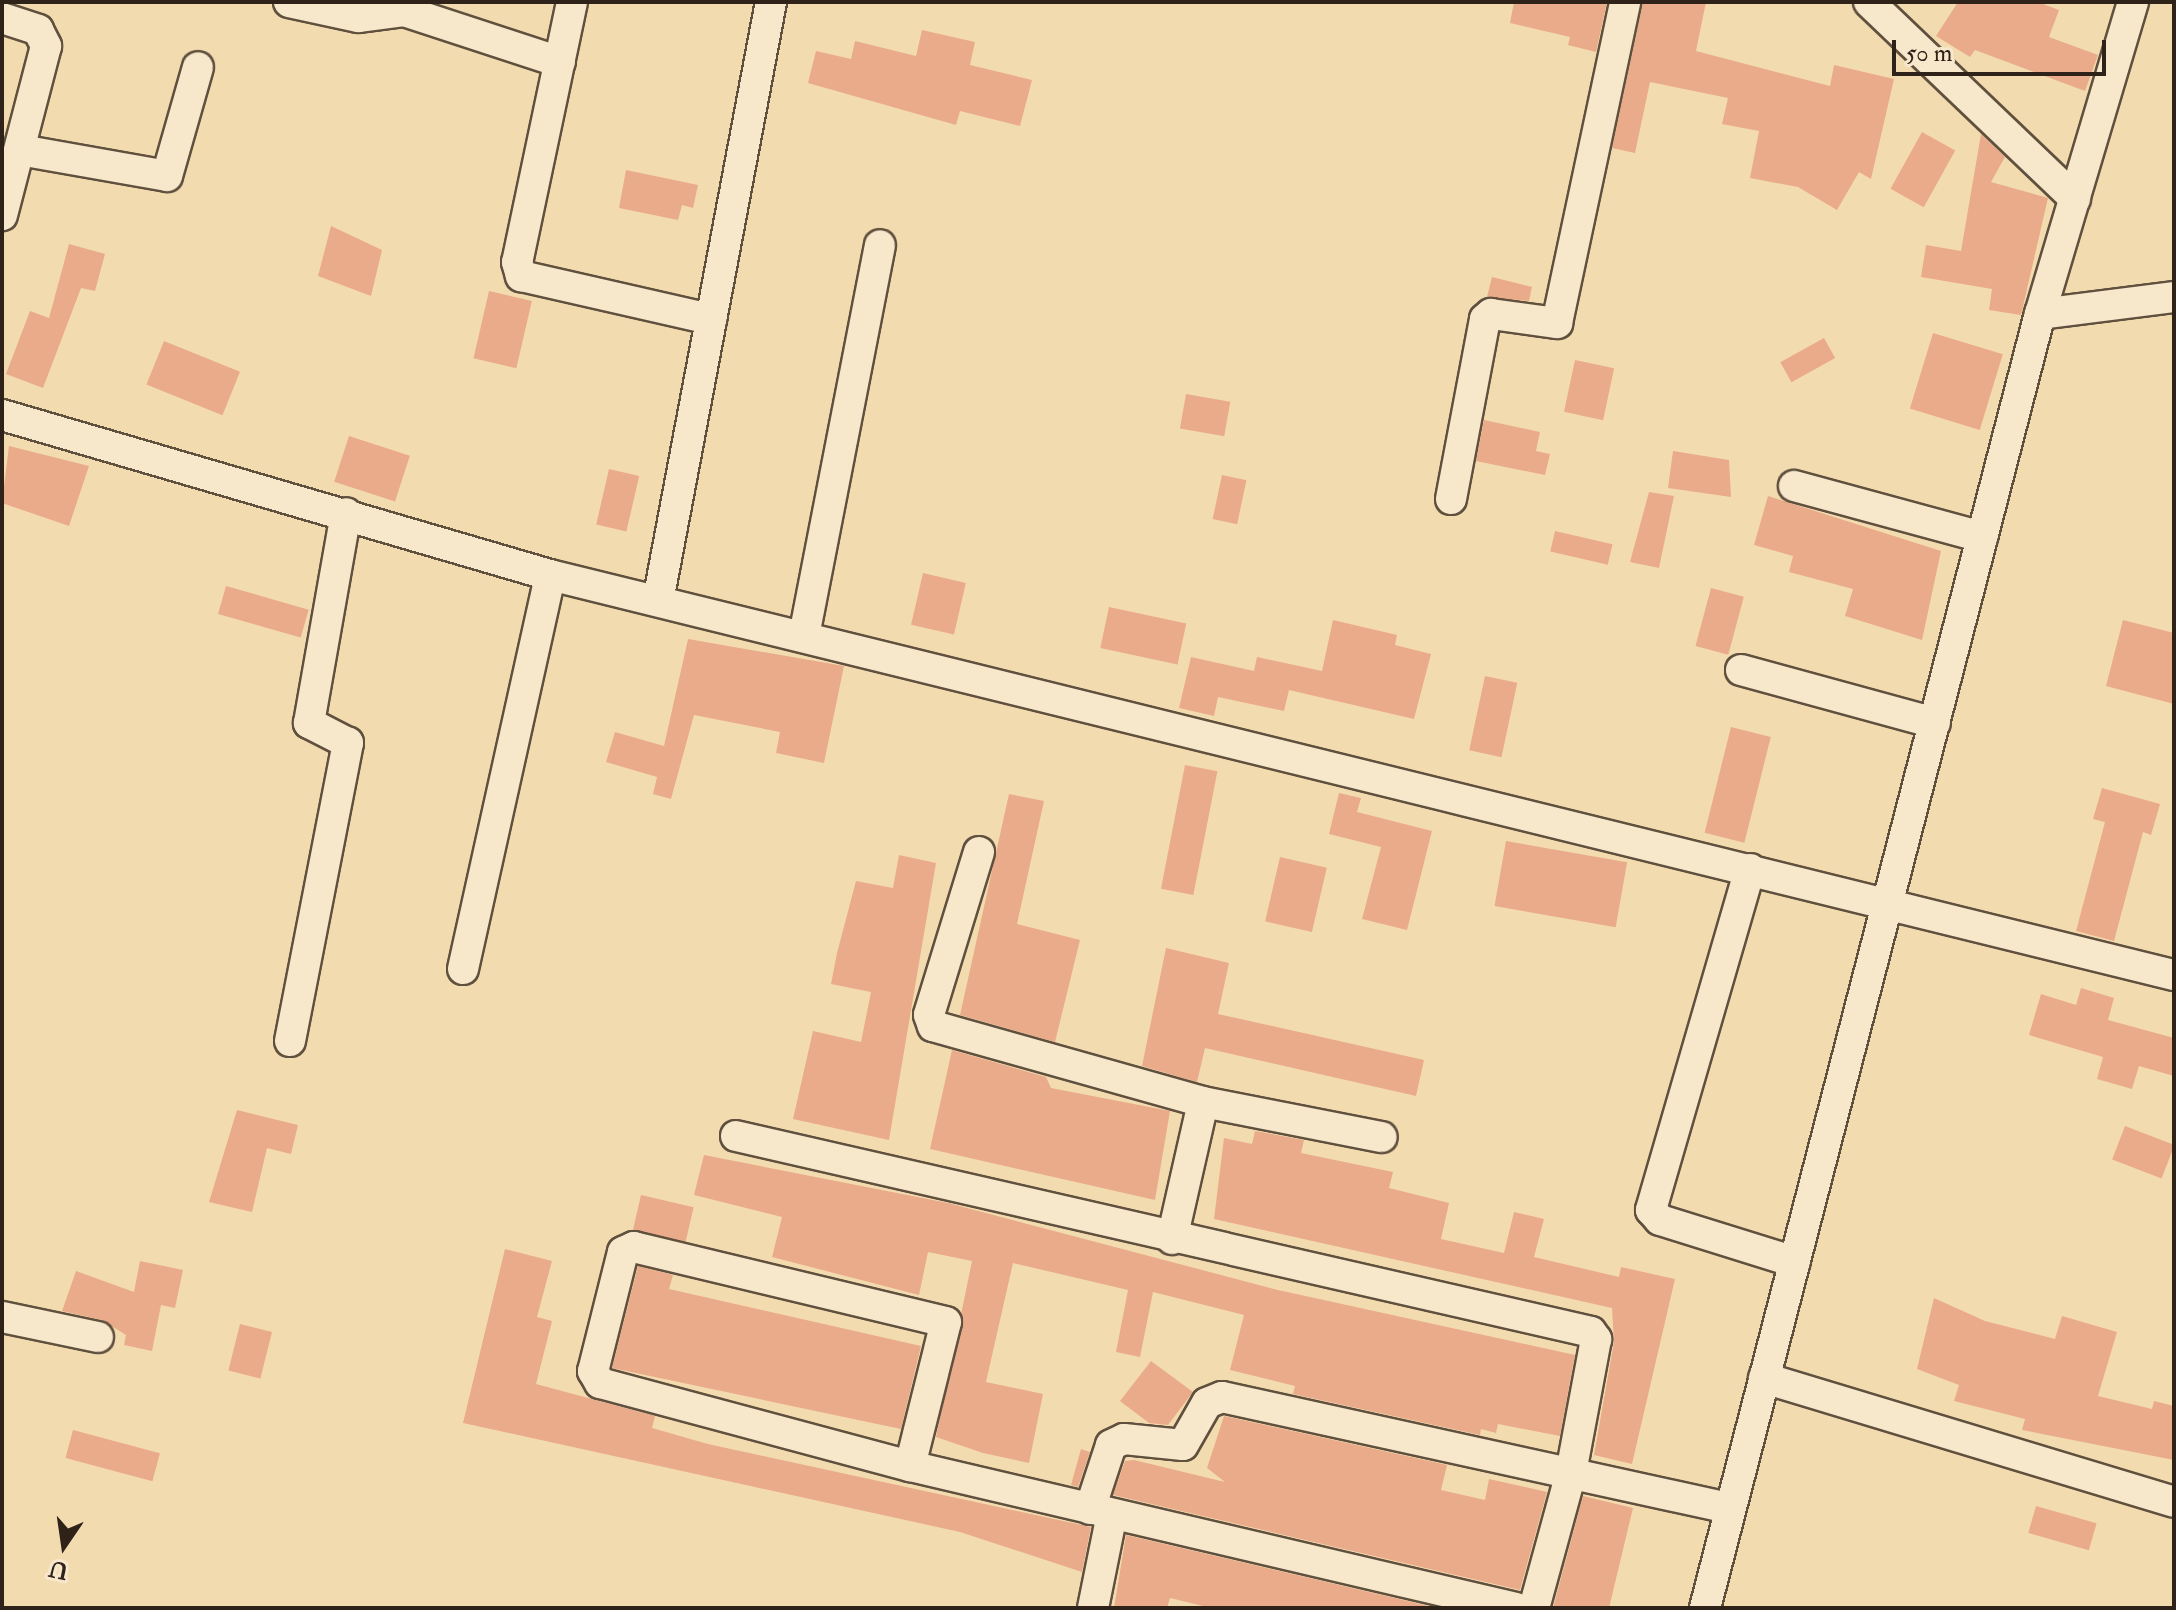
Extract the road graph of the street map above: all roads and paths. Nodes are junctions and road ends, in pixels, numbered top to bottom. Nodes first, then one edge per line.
1 (572, 2) edge
2 (771, 2) edge
3 (1625, 2) edge
4 (1869, 2) edge
5 (2133, 2) edge
6 (309, 4) edge
7 (2, 18) edge
8 (560, 62) junction
9 (198, 67) dead end
10 (20, 150) junction
11 (2075, 199) junction
12 (2, 215) edge
13 (880, 245) dead end
14 (2174, 297) edge
15 (2040, 314) junction
16 (711, 319) junction
17 (2, 415) edge
18 (1794, 486) dead end
19 (1451, 499) dead end
20 (346, 513) junction
21 (1982, 537) junction
22 (550, 575) junction
23 (658, 601) junction
24 (804, 636) junction
25 (1741, 670) dead end
26 (1935, 723) junction
27 (979, 852) dead end
28 (1750, 869) junction
29 (1890, 904) junction
30 (463, 969) dead end
31 (2174, 975) edge
32 (290, 1041) dead end
33 (1203, 1102) junction
34 (736, 1136) dead end
35 (1382, 1137) dead end
36 (1172, 1239) junction
37 (1795, 1262) junction
38 (2, 1317) edge
39 (98, 1337) dead end
40 (1764, 1378) junction
41 (910, 1466) junction
42 (1571, 1473) junction
43 (2174, 1502) edge
44 (1728, 1508) junction
45 (1101, 1511) junction
46 (1093, 1608) edge
47 (1516, 1608) edge
48 (1534, 1608) edge
49 (1705, 1608) edge

1 - 8 street
2 - 16 street
3 - 19 street
4 - 11 street
5 - 11 street
6 - 8 street
7 - 10 street
8 - 16 street
9 - 10 street
10 - 12 street
11 - 15 street
13 - 24 street
14 - 15 street
15 - 21 street
16 - 23 street
17 - 20 street
18 - 21 street
20 - 22 street
20 - 32 street
21 - 26 street
22 - 23 street
22 - 30 street
23 - 24 street
24 - 28 street
25 - 26 street
26 - 29 street
27 - 33 street
28 - 29 street
28 - 37 street
29 - 31 street
29 - 37 street
33 - 35 street
33 - 36 street
34 - 36 street
36 - 42 street
37 - 40 street
38 - 39 street
40 - 43 street
40 - 44 street
41 - 41 street
41 - 45 street
42 - 44 street
42 - 45 street
42 - 48 street
44 - 49 street
45 - 46 street
45 - 47 street

